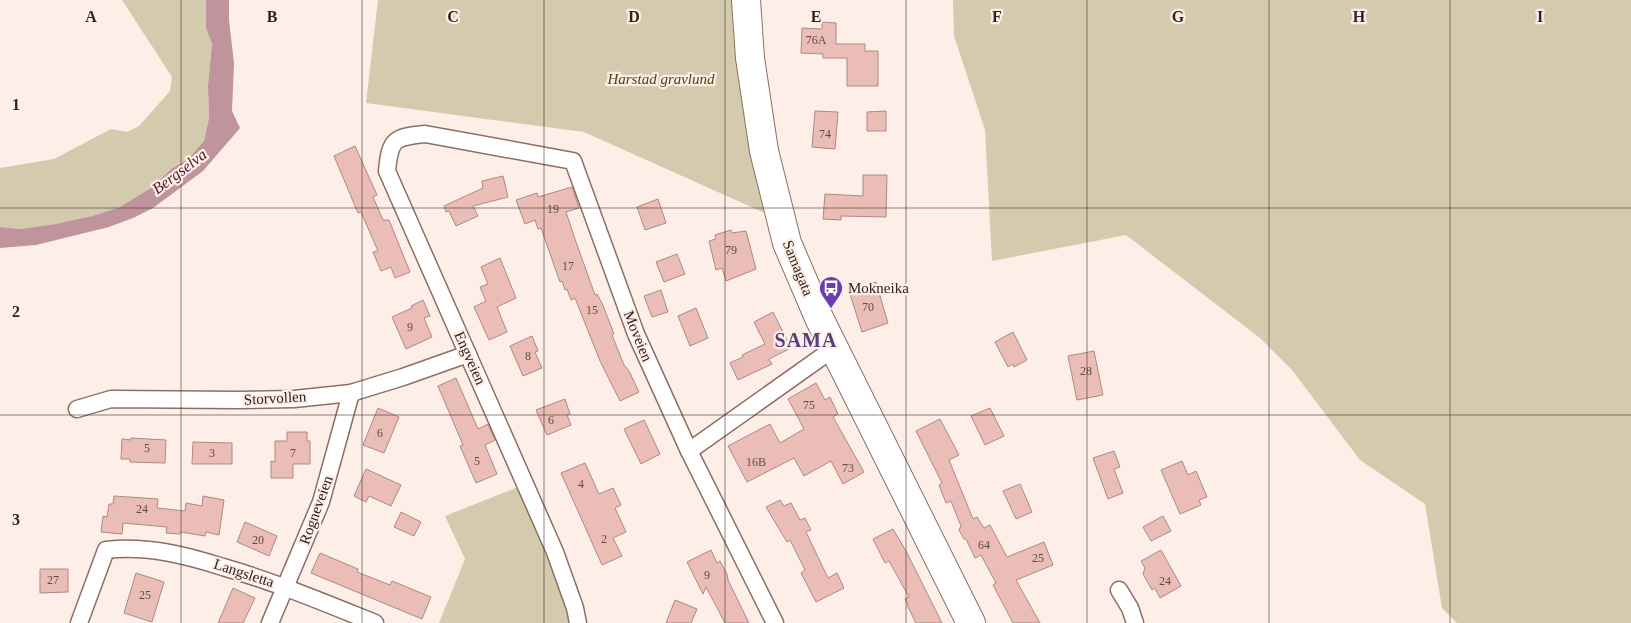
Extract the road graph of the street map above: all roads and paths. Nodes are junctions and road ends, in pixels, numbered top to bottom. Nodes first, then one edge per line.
1 (746, 0) edge
2 (444, 137) joint
3 (836, 352) junction
4 (468, 354) junction
5 (351, 393) junction
6 (77, 409) dead end
7 (689, 451) junction
8 (286, 587) junction
9 (1119, 590) dead end
10 (79, 623) edge
11 (270, 623) edge
12 (375, 623) edge
13 (578, 623) edge
14 (775, 623) edge
15 (971, 623) edge
16 (1135, 623) edge

1 - 3 highway, Samagata
2 - 4 street, Engveien
2 - 7 street, Moveien
3 - 7 street
3 - 15 highway, Samagata
4 - 5 street, Storvollen
4 - 13 street, Engveien
5 - 6 street, Storvollen
5 - 8 street, Rogneveien
7 - 14 street, Moveien
8 - 10 street, Langsletta
8 - 11 street, Rogneveien
8 - 12 street, Langsletta
9 - 16 street

